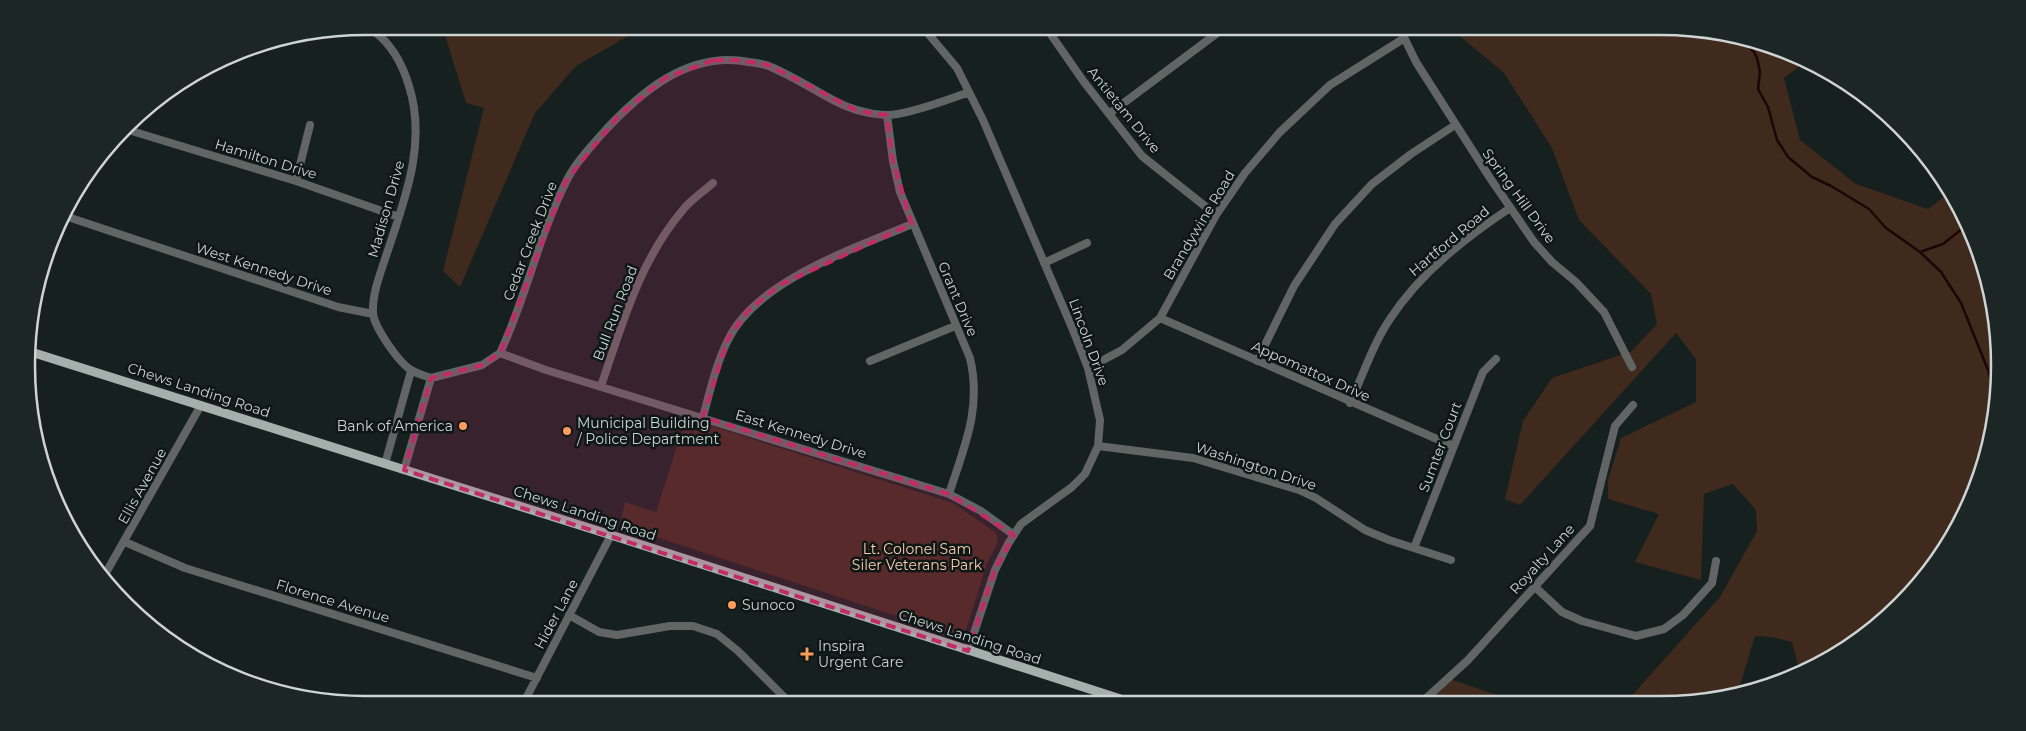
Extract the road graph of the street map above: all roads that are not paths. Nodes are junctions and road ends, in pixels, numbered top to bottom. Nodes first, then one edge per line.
1 (378, 35) edge
2 (929, 35) edge
3 (1052, 35) edge
4 (1215, 35) edge
5 (1402, 35) edge
6 (1403, 39) junction
7 (969, 92) junction
8 (1109, 114) junction
9 (887, 115) junction
10 (310, 125) dead end
11 (1455, 125) junction
12 (133, 131) edge
13 (296, 181) junction
14 (713, 183) dead end
15 (1510, 208) junction
16 (1216, 215) junction
17 (399, 217) junction
18 (70, 218) edge
19 (912, 224) junction
20 (1087, 243) dead end
21 (1044, 262) junction
22 (373, 314) junction
23 (1160, 318) junction
24 (955, 326) junction
25 (36, 353) edge
26 (500, 353) junction
27 (1496, 359) dead end
28 (870, 361) dead end
29 (1257, 361) junction
30 (1632, 366) dead end
31 (1088, 368) junction
32 (411, 371) junction
33 (431, 378) junction
34 (601, 386) junction
35 (1350, 403) junction
36 (201, 405) junction
37 (1633, 405) dead end
38 (703, 417) junction
39 (1098, 446) junction
40 (1453, 446) junction
41 (385, 464) junction
42 (404, 470) junction
43 (949, 494) junction
44 (611, 535) junction
45 (1014, 535) junction
46 (125, 542) junction
47 (1414, 548) junction
48 (1452, 560) dead end
49 (1716, 561) dead end
50 (107, 572) edge
51 (1534, 586) junction
52 (569, 615) junction
53 (968, 651) junction
54 (537, 678) junction
55 (527, 696) edge
56 (783, 696) edge
57 (1110, 696) edge
58 (1429, 696) edge

1 - 17 street, Madison Drive
2 - 7 street, Lincoln Drive
3 - 8 street, Antietam Drive
4 - 8 street
5 - 6 street, Spring Hill Drive
6 - 11 street, Spring Hill Drive
6 - 16 street, Brandywine Road
7 - 9 street, Cedar Creek Drive
7 - 21 street, Lincoln Drive
8 - 16 street, Antietam Drive
9 - 19 street, Grant Drive
9 - 26 street, Cedar Creek Drive
10 - 13 street
11 - 15 street, Spring Hill Drive
11 - 29 street
12 - 13 street, Hamilton Drive
13 - 17 street, Hamilton Drive
14 - 34 street, Bull Run Road
15 - 30 street, Spring Hill Drive
15 - 35 street, Hartford Road
16 - 23 street, Brandywine Road
17 - 22 street, Madison Drive
18 - 22 street, West Kennedy Drive
19 - 24 street, Grant Drive
19 - 38 street
20 - 21 street
21 - 31 street, Lincoln Drive
22 - 32 street
23 - 29 street, Appomattox Drive
23 - 31 street, Brandywine Road
24 - 28 street
24 - 43 street, Grant Drive
25 - 36 main road, Chews Landing Road
26 - 33 street
26 - 34 street, East Kennedy Drive
27 - 40 street, Sumter Court
29 - 35 street, Appomattox Drive
31 - 39 street, Lincoln Drive
32 - 33 street
32 - 41 street
33 - 42 street
34 - 38 street, East Kennedy Drive
35 - 40 street, Appomattox Drive
36 - 41 main road, Chews Landing Road
36 - 46 street, Ellis Avenue
37 - 51 street, Royalty Lane
38 - 43 street, East Kennedy Drive
39 - 45 street, Lincoln Drive
39 - 47 street, Washington Drive
40 - 47 street, Sumter Court
41 - 42 main road, Chews Landing Road
42 - 44 main road, Chews Landing Road
43 - 45 street, East Kennedy Drive
44 - 52 street, Hider Lane
44 - 53 main road, Chews Landing Road
45 - 53 street, Lincoln Drive
46 - 50 street, Ellis Avenue
46 - 54 street, Florence Avenue
47 - 48 street, Washington Drive
49 - 51 street
51 - 58 street, Royalty Lane
52 - 54 street, Hider Lane
52 - 56 street
53 - 57 main road, Chews Landing Road
54 - 55 street, Hider Lane

